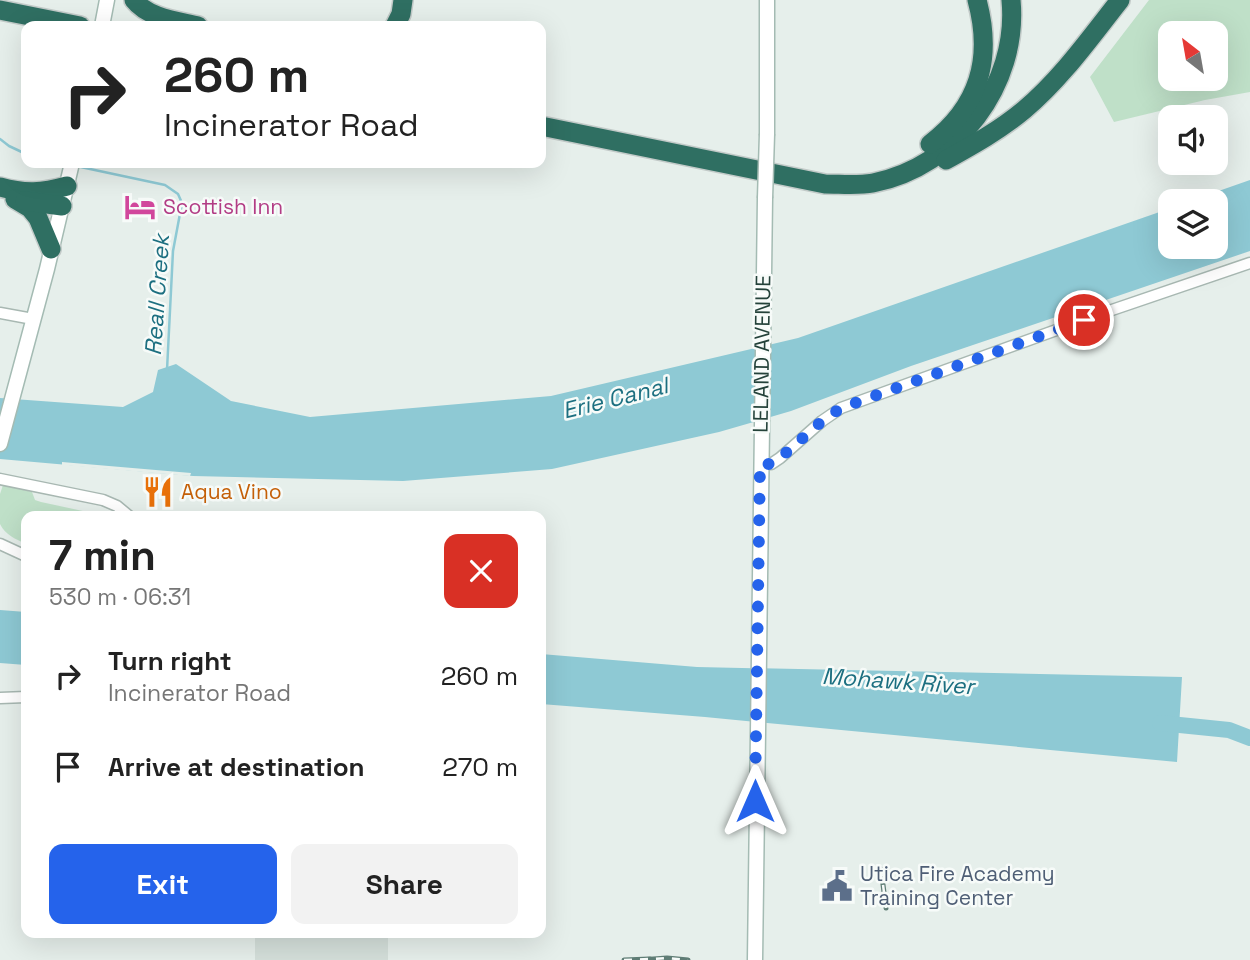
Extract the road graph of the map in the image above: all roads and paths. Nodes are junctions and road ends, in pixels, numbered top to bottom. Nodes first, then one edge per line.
1 (107, 0) edge
2 (134, 0) edge
3 (403, 0) edge
4 (766, 0) edge
5 (978, 0) edge
6 (1004, 0) edge
7 (1011, 0) edge
8 (1120, 0) edge
9 (0, 10) edge
10 (0, 19) edge
11 (54, 21) edge
12 (103, 21) edge
13 (180, 21) edge
14 (398, 21) edge
15 (21, 23) edge
16 (546, 119) edge
17 (546, 127) edge
18 (909, 161) junction
19 (70, 174) edge
20 (895, 176) junction
21 (5, 194) edge
22 (62, 206) junction
23 (51, 249) junction
24 (1250, 263) edge
25 (0, 313) edge
26 (33, 320) junction
27 (0, 444) edge
28 (760, 464) junction
29 (1, 479) edge
30 (123, 511) edge
31 (0, 544) edge
32 (21, 553) edge
33 (21, 697) edge
34 (0, 698) edge
35 (755, 960) edge

1 - 12 street
2 - 13 highway
3 - 14 highway
4 - 28 street, LELAND AVENUE, bridge
5 - 18 highway
6 - 18 highway
7 - 20 highway
8 - 20 highway
9 - 11 highway
10 - 15 highway
16 - 18 highway
17 - 20 highway
19 - 21 highway
19 - 22 street
21 - 22 highway
21 - 23 highway
22 - 23 street
23 - 26 street
24 - 28 street
25 - 26 street
26 - 27 street
28 - 35 street, LELAND AVENUE
29 - 30 street
31 - 32 street
33 - 34 street

